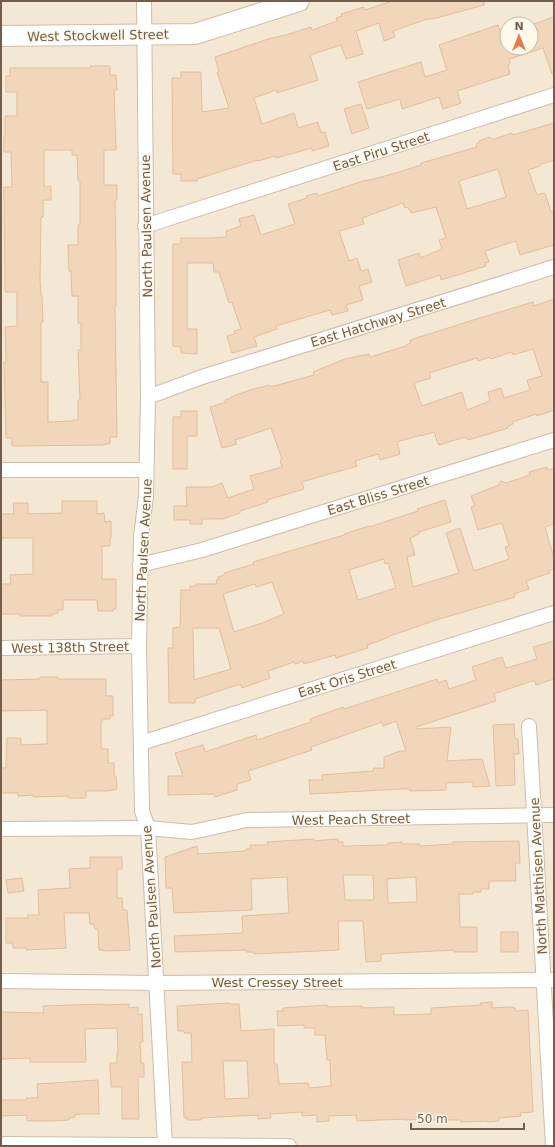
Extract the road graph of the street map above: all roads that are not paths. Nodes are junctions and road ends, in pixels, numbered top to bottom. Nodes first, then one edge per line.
1 (144, 1) edge
2 (299, 1) edge
3 (144, 34) junction
4 (1, 36) edge
5 (554, 95) edge
6 (145, 226) junction
7 (554, 267) edge
8 (148, 397) junction
9 (554, 440) edge
10 (1, 470) edge
11 (146, 470) junction
12 (140, 565) junction
13 (554, 613) edge
14 (139, 646) junction
15 (1, 648) edge
16 (529, 726) dead end
17 (141, 743) junction
18 (534, 815) junction
19 (554, 815) edge
20 (148, 828) junction
21 (1, 829) edge
22 (549, 980) edge
23 (1, 981) edge
24 (157, 983) junction
25 (1, 1144) edge
26 (165, 1145) edge
27 (289, 1146) edge
28 (553, 1146) edge

1 - 3 street, North Paulsen Avenue
2 - 3 street, West Stockwell Street
3 - 4 street, West Stockwell Street
3 - 6 street, North Paulsen Avenue
5 - 6 street, East Piru Street
6 - 8 street, North Paulsen Avenue
7 - 8 street, East Hatchway Street
8 - 11 street, North Paulsen Avenue
9 - 12 street, East Bliss Street
10 - 11 street
11 - 12 street, North Paulsen Avenue
12 - 14 street, North Paulsen Avenue
13 - 17 street, East Oris Street
14 - 15 street, West 138th Street
14 - 17 street, North Paulsen Avenue
16 - 18 street, North Matthisen Avenue
17 - 20 street, North Paulsen Avenue
18 - 19 street, West Peach Street
18 - 20 street, West Peach Street
18 - 22 street, North Matthisen Avenue
20 - 21 street, West Peach Street
20 - 24 street, North Paulsen Avenue
22 - 24 street, West Cressey Street
22 - 28 street, North Matthisen Avenue
23 - 24 street, West Cressey Street
24 - 26 street, North Paulsen Avenue
25 - 26 street
26 - 27 street

